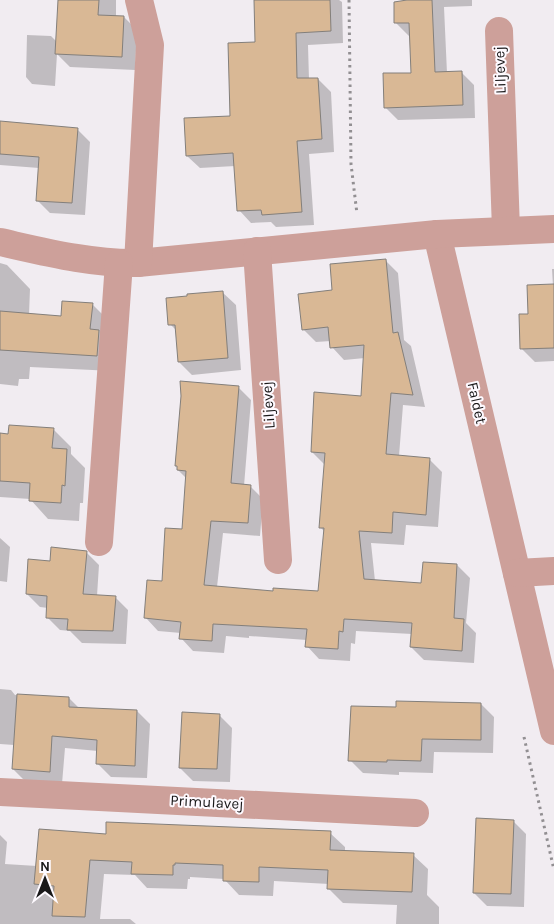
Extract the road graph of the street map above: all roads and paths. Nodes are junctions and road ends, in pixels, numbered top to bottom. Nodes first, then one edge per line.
1 (139, 0) edge
2 (350, 0) edge
3 (499, 31) dead end
4 (554, 228) edge
5 (506, 230) junction
6 (437, 234) junction
7 (0, 242) edge
8 (361, 242) junction
9 (257, 251) junction
10 (129, 263) junction
11 (99, 542) dead end
12 (278, 560) dead end
13 (554, 571) edge
14 (517, 572) junction
15 (554, 731) edge
16 (0, 792) edge
17 (415, 813) dead end

1 - 10 street
2 - 8 path
3 - 5 street, Liljevej
4 - 5 street
5 - 6 street
6 - 8 street
6 - 14 street, Faldet
7 - 10 street
8 - 9 street
9 - 10 street
9 - 12 street, Liljevej
10 - 11 street
13 - 14 street
14 - 15 street, Faldet
16 - 17 street, Primulavej

